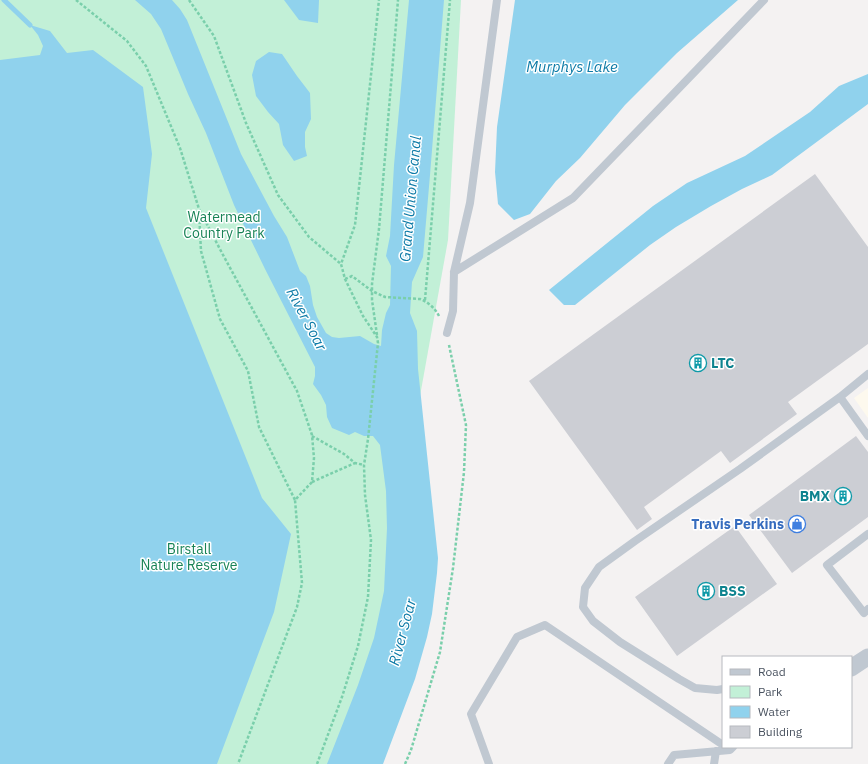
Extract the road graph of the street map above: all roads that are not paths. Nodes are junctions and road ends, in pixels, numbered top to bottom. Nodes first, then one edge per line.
1 (497, 0) edge
2 (764, 0) edge
3 (454, 272) junction
4 (447, 333) road end
5 (868, 374) edge
6 (840, 397) junction
7 (868, 436) edge
8 (868, 534) edge
9 (868, 609) edge
10 (868, 657) edge
11 (852, 667) edge
12 (722, 689) edge
13 (722, 745) edge
14 (726, 748) edge
15 (489, 764) edge
16 (668, 764) edge
17 (714, 764) edge

1 - 3 lane
2 - 3 lane
3 - 4 lane
5 - 6 lane
6 - 7 lane
6 - 12 lane
8 - 9 lane
10 - 11 street
13 - 15 lane
14 - 16 lane
14 - 17 lane

